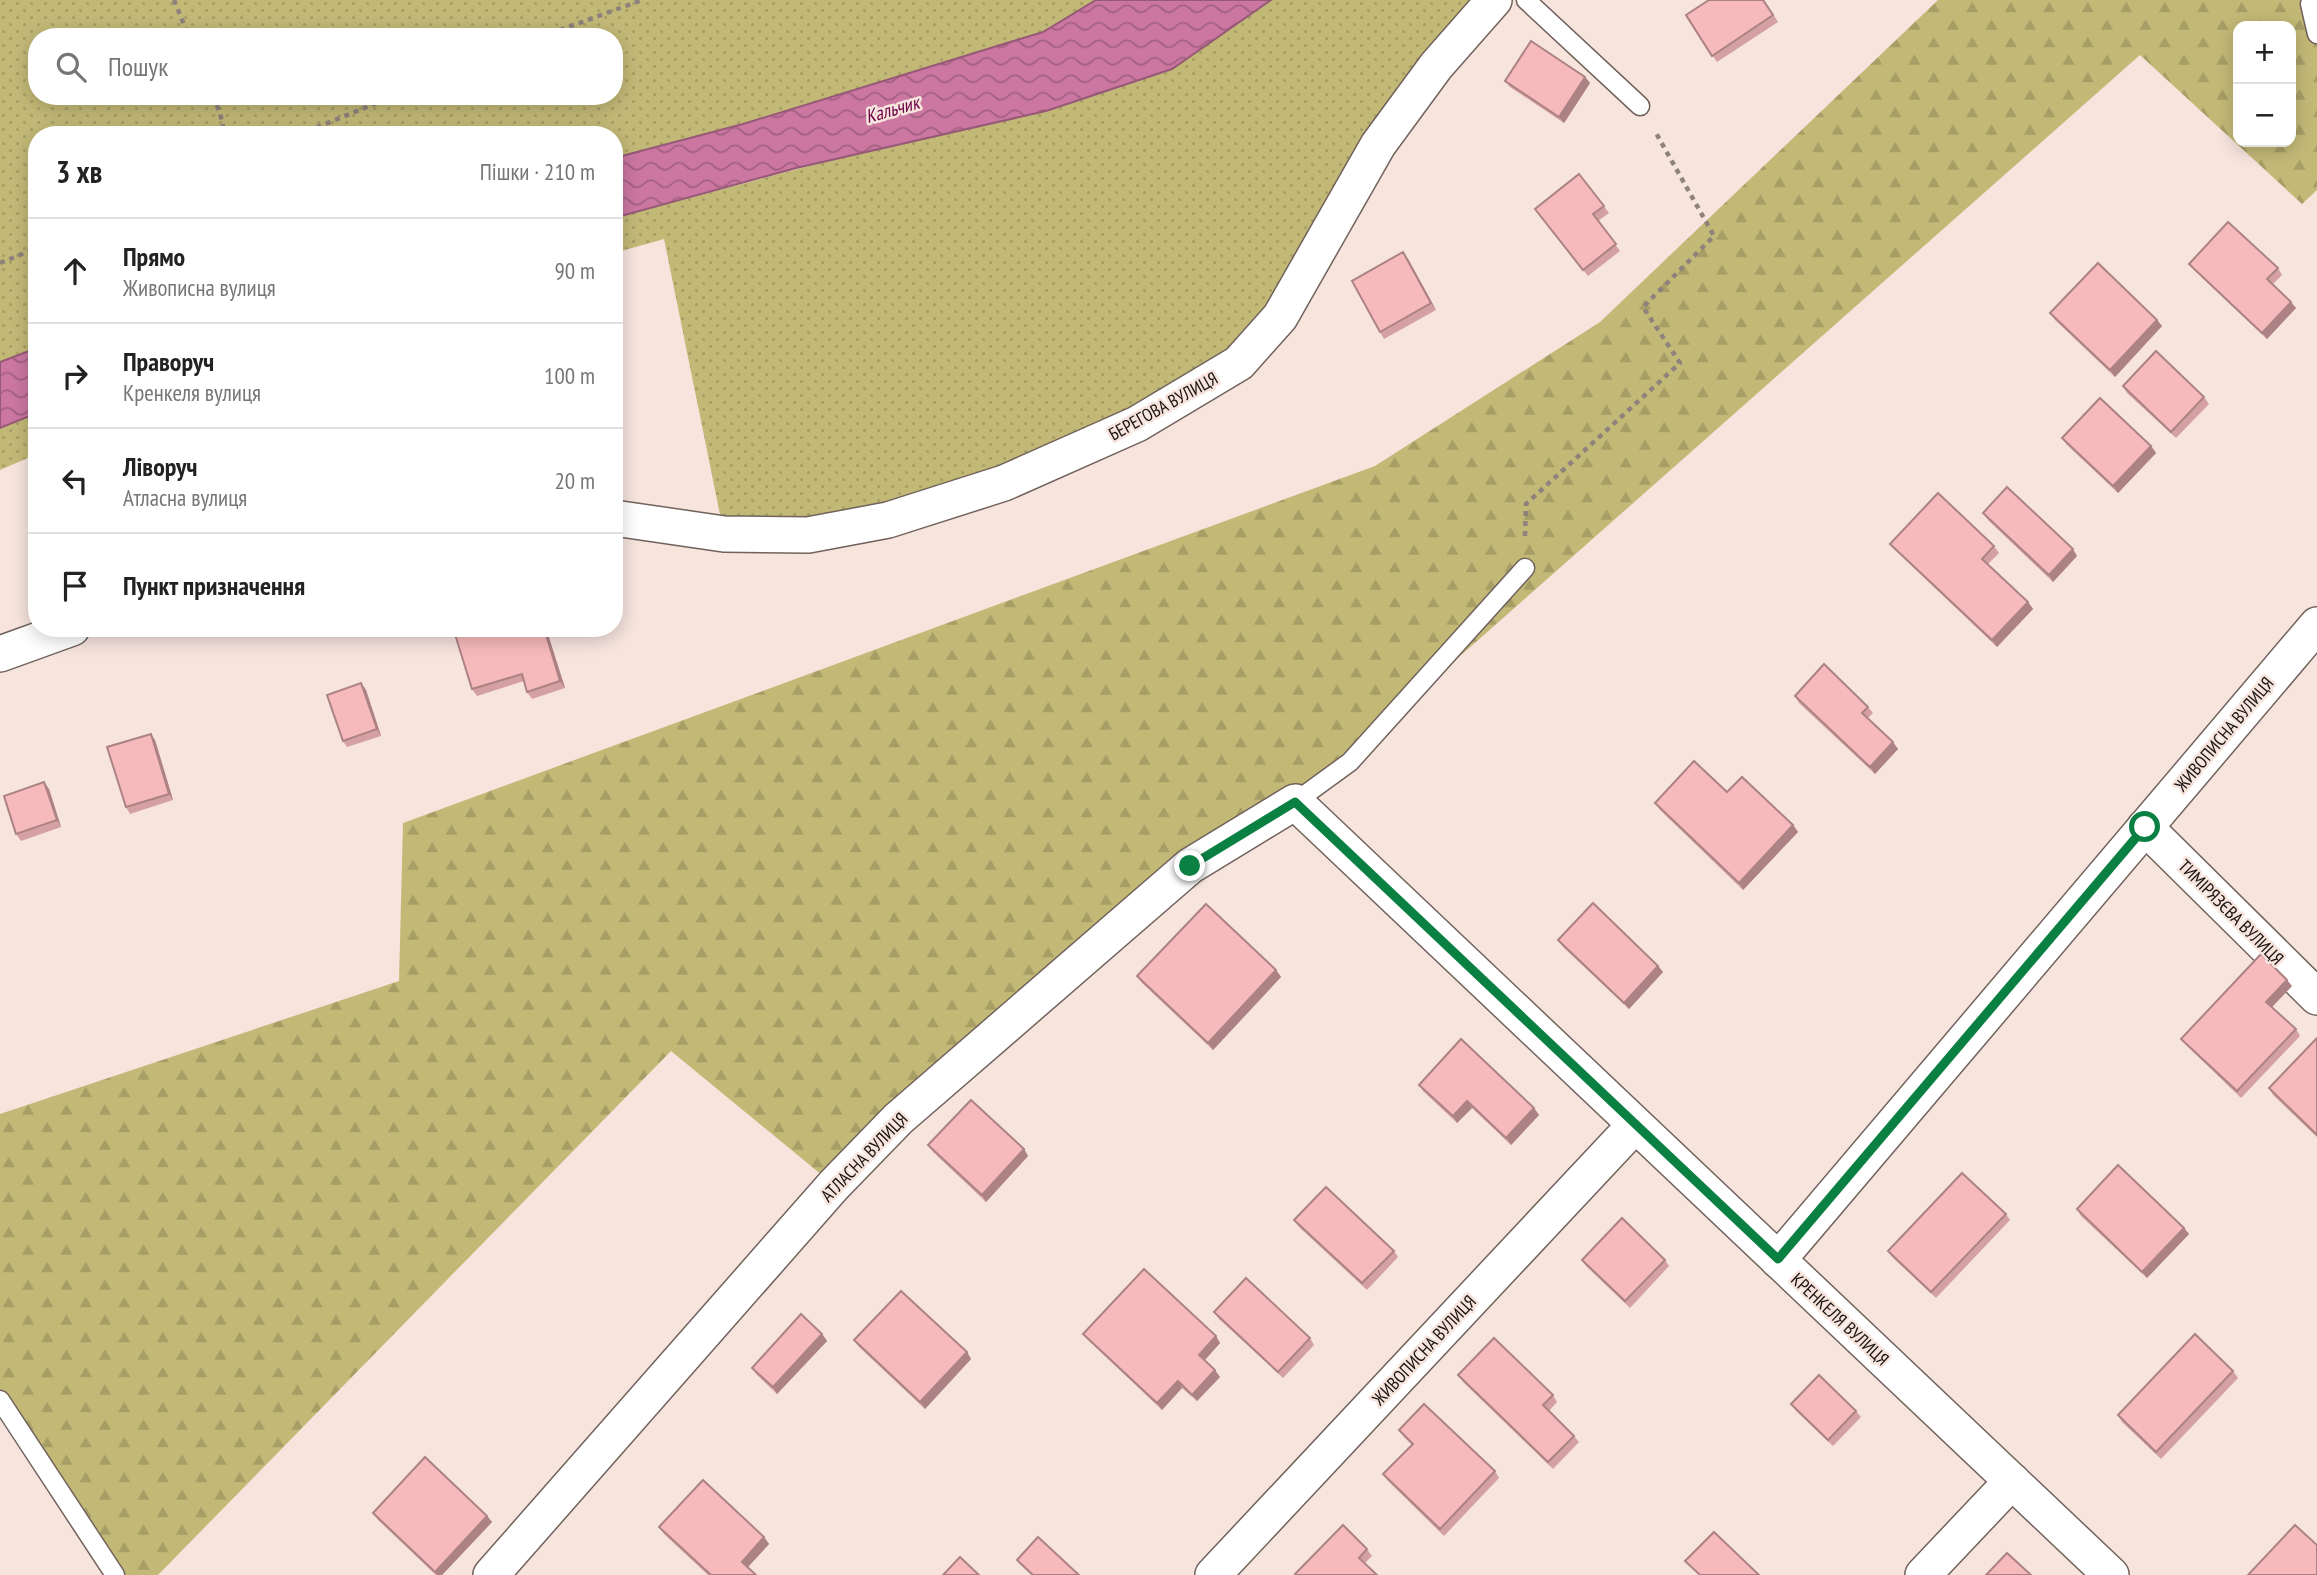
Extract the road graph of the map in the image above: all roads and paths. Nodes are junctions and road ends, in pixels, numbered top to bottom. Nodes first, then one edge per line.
1 (174, 0) edge
2 (642, 0) edge
3 (1494, 0) edge
4 (1526, 0) edge
5 (2309, 2) edge
6 (185, 28) edge
7 (566, 28) edge
8 (2317, 34) edge
9 (217, 105) edge
10 (372, 105) edge
11 (1640, 106) joint
12 (223, 126) edge
13 (320, 126) edge
14 (28, 252) edge
15 (0, 263) edge
16 (1526, 504) dead end
17 (623, 520) edge
18 (1525, 568) dead end
19 (2317, 625) edge
20 (47, 637) edge
21 (0, 654) edge
22 (1295, 802) junction
23 (2145, 827) junction
24 (2317, 997) edge
25 (1635, 1125) junction
26 (1778, 1259) junction
27 (0, 1399) edge
28 (2012, 1481) junction
29 (115, 1575) edge
30 (491, 1575) edge
31 (1213, 1575) edge
32 (1923, 1575) edge
33 (2111, 1575) edge

1 - 6 path
2 - 7 path
3 - 17 street, БЕРЕГОВА ВУЛИЦЯ
4 - 11 lane
5 - 8 lane
9 - 12 path
10 - 13 path
11 - 16 path
14 - 15 path
18 - 22 lane
19 - 23 street, ЖИВОПИСНА ВУЛИЦЯ
20 - 21 street
22 - 25 street, КРЕНКЕЛЯ ВУЛИЦЯ
22 - 30 street, АТЛАСНА ВУЛИЦЯ
23 - 24 street, ТИМІРЯЗЄВА ВУЛИЦЯ
23 - 26 street, ЖИВОПИСНА ВУЛИЦЯ
25 - 26 street, КРЕНКЕЛЯ ВУЛИЦЯ
25 - 31 street, ЖИВОПИСНА ВУЛИЦЯ
26 - 28 street, КРЕНКЕЛЯ ВУЛИЦЯ
27 - 29 lane
28 - 32 street
28 - 33 street, КРЕНКЕЛЯ ВУЛИЦЯ

